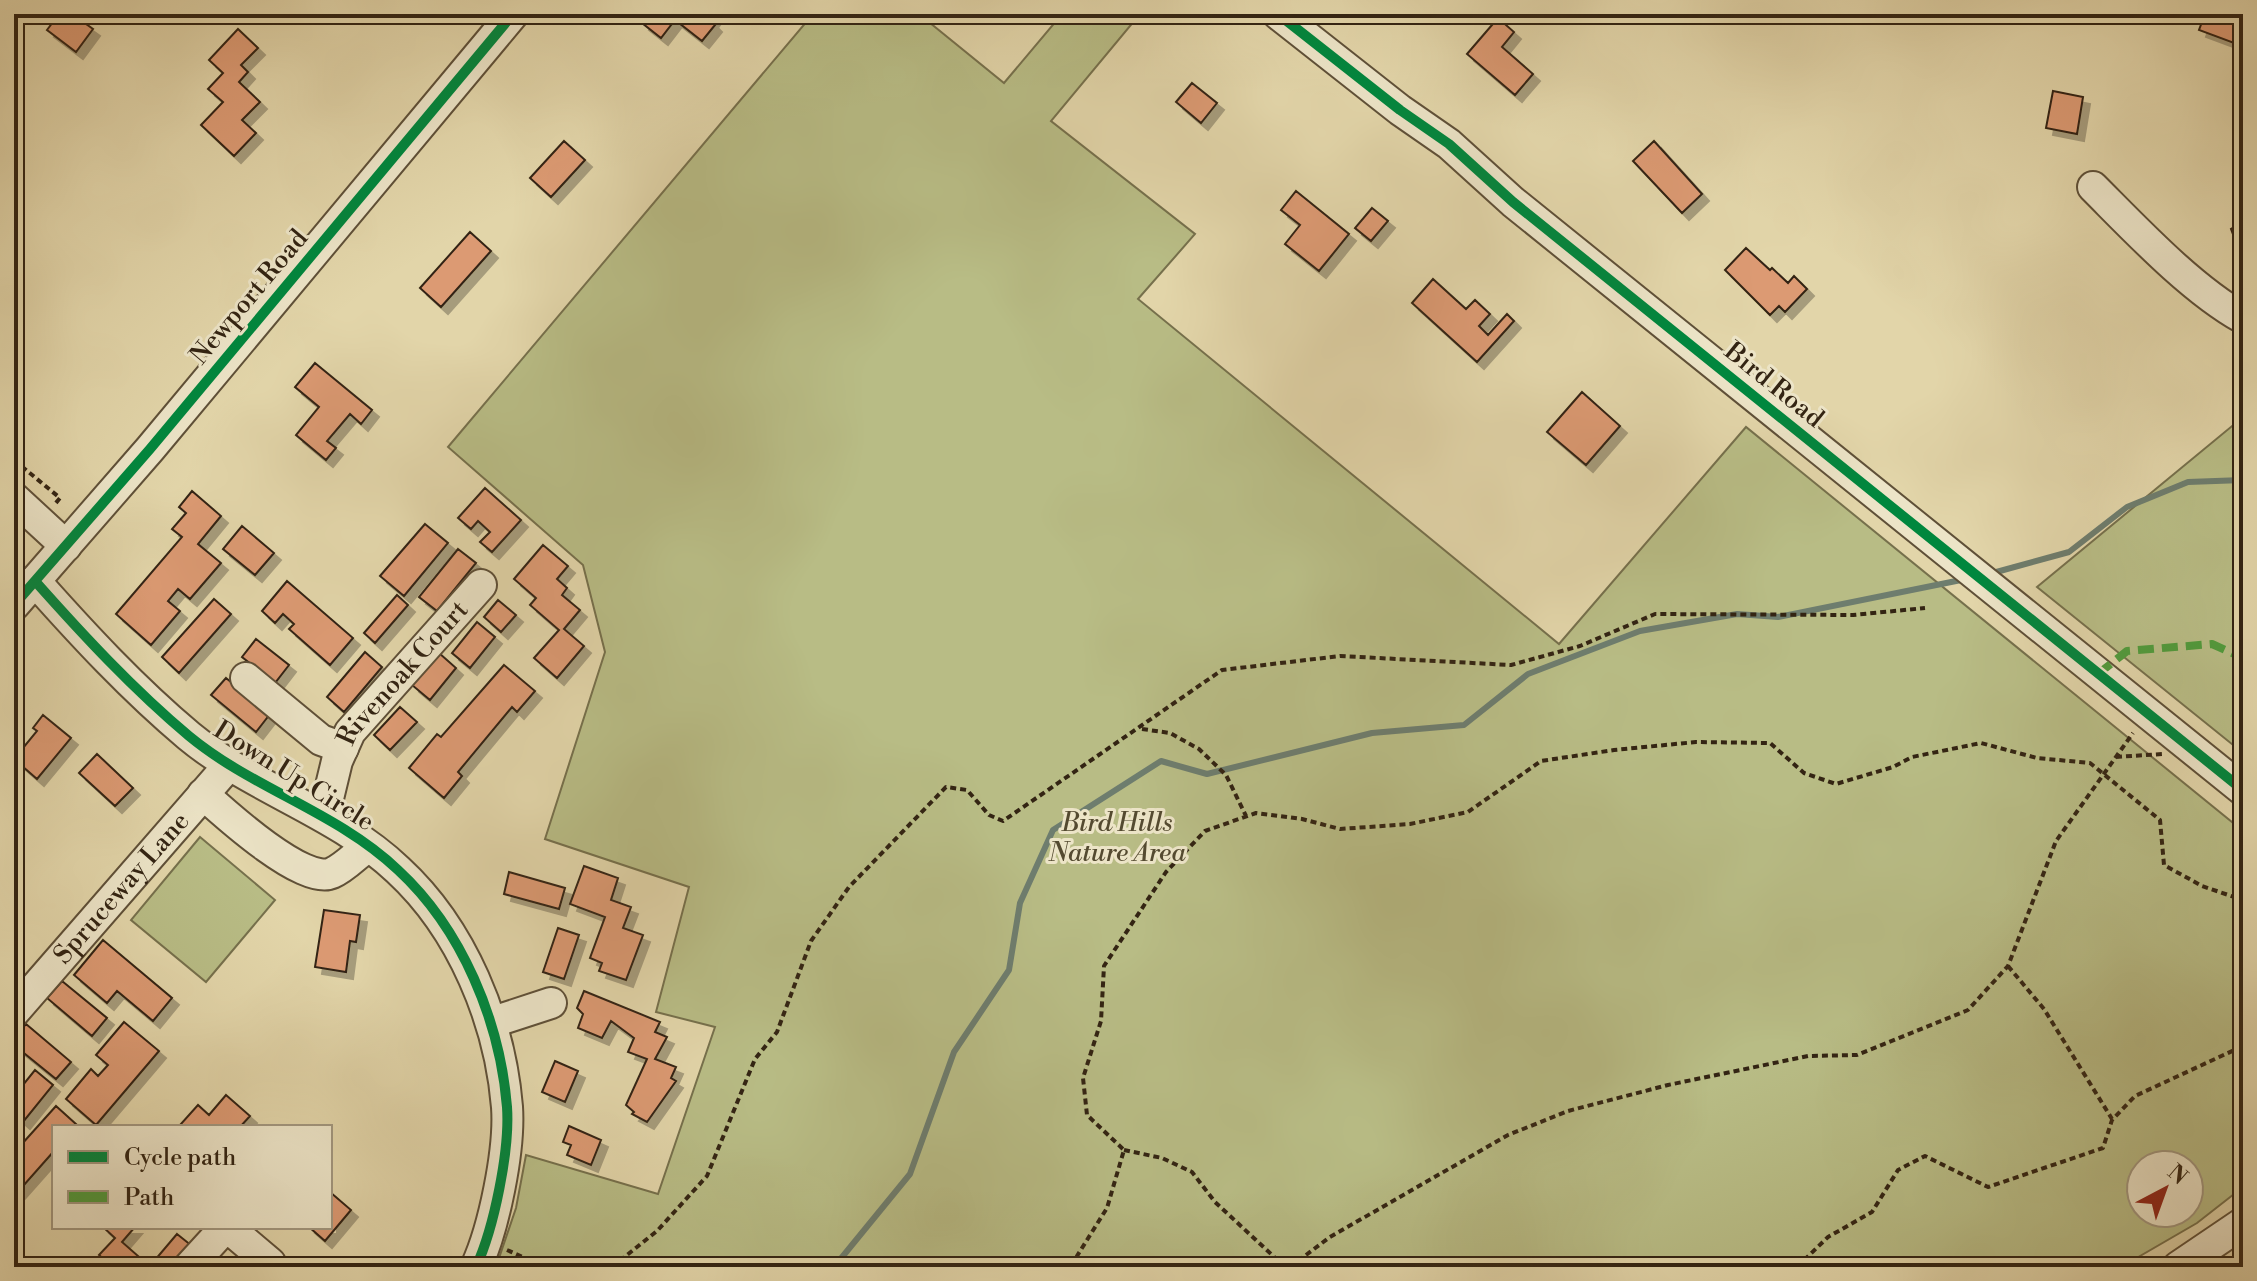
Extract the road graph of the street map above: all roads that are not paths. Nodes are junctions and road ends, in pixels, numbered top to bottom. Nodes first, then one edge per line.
1 (513, 14) edge
2 (1278, 14) edge
3 (2093, 187) dead end
4 (2243, 318) edge
5 (14, 498) edge
6 (66, 546) junction
7 (35, 581) junction
8 (481, 585) dead end
9 (14, 605) edge
10 (246, 678) dead end
11 (343, 748) junction
12 (229, 765) junction
13 (2243, 790) edge
14 (203, 794) junction
15 (324, 815) junction
16 (367, 847) junction
17 (551, 1003) dead end
18 (14, 1012) edge
19 (493, 1022) junction
20 (2243, 1223) edge
21 (480, 1253) edge
22 (269, 1265) edge
23 (189, 1267) edge
24 (2178, 1267) edge

1 - 6 street, Newport Road
2 - 13 street, Bird Road
3 - 4 street
5 - 6 street
6 - 7 street, Newport Road
7 - 9 street, Newport Road
7 - 12 street, Down Up Circle
8 - 11 street, Rivenoak Court
10 - 11 street
11 - 15 street, Rivenoak Court
12 - 14 street, Spruceway Lane
12 - 15 street, Down Up Circle
14 - 16 street
14 - 18 street, Spruceway Lane
15 - 16 street, Down Up Circle
16 - 19 street, Down Up Circle
17 - 19 street
19 - 21 street, Down Up Circle
20 - 24 street
22 - 23 street

